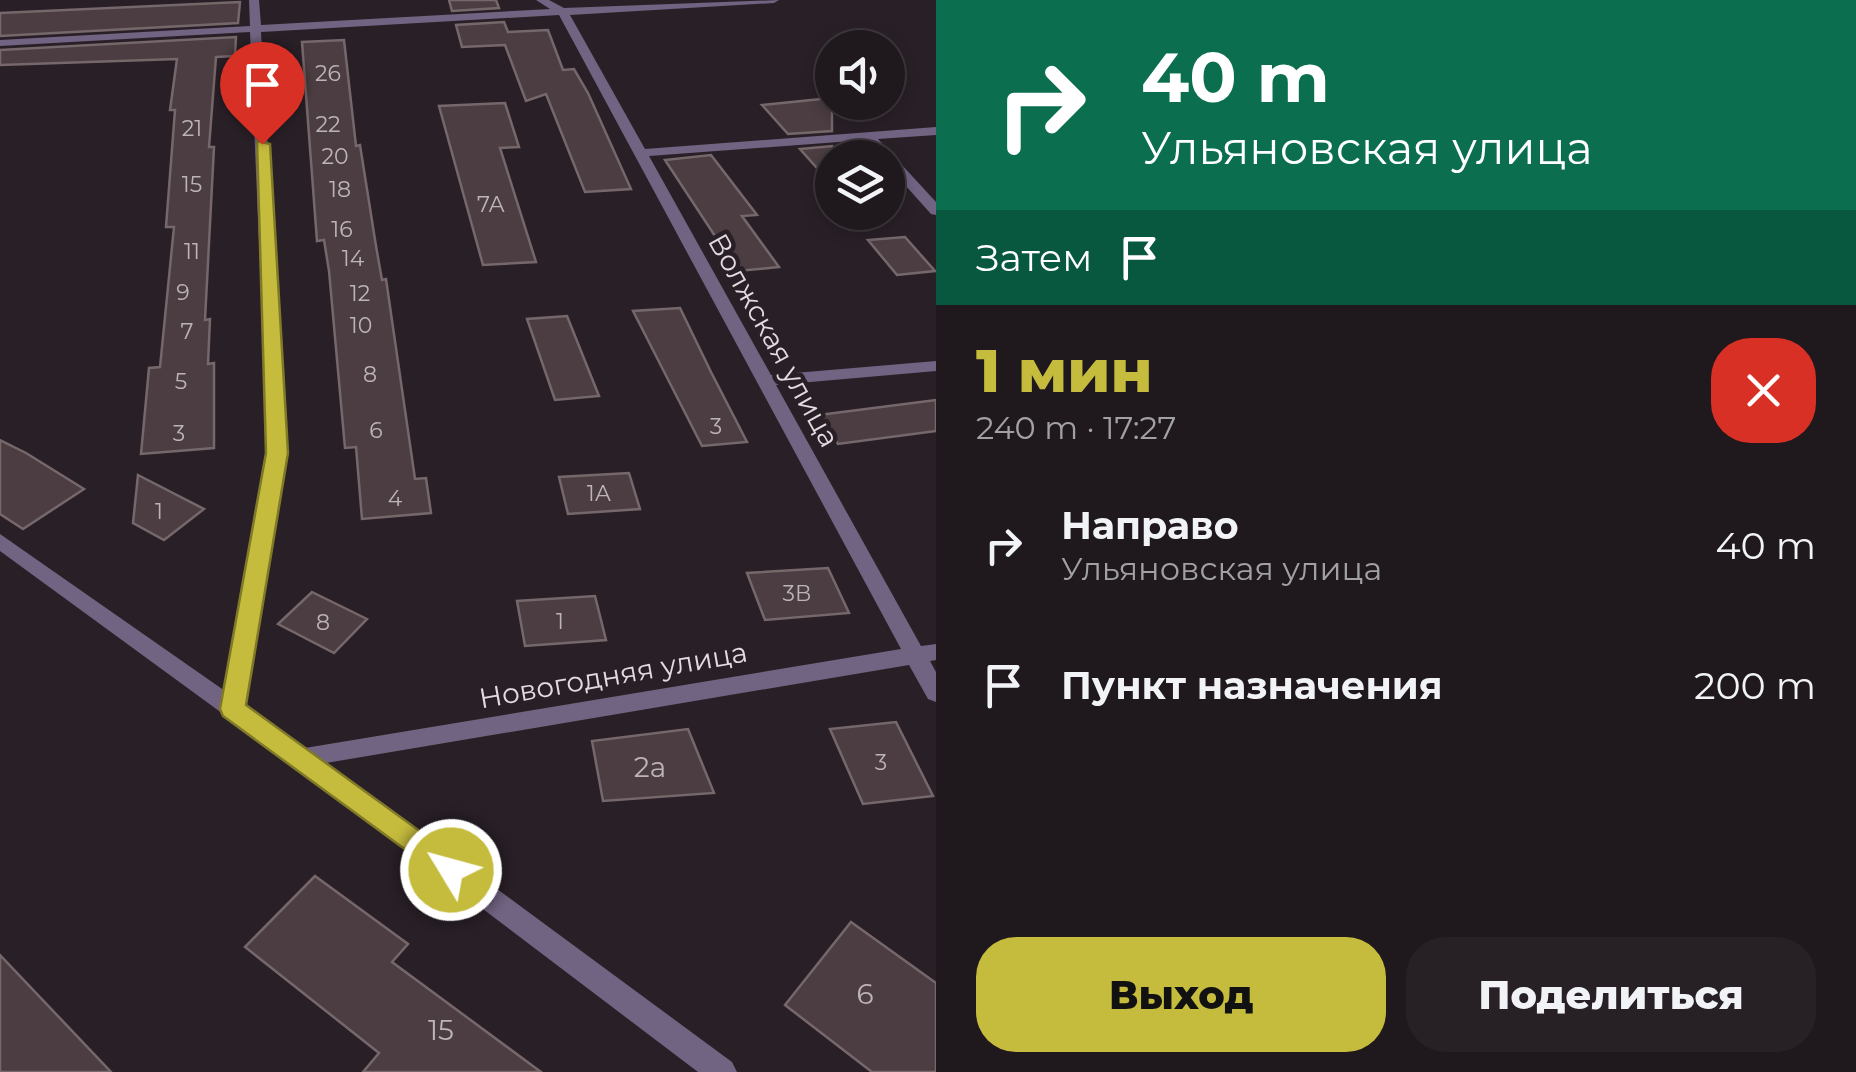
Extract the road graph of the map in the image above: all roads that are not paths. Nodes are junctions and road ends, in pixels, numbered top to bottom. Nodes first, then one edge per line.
1 (254, 0) edge
2 (541, 0) edge
3 (774, 0) edge
4 (563, 12) junction
5 (257, 28) junction
6 (0, 44) edge
7 (936, 131) edge
8 (868, 136) junction
9 (641, 152) junction
10 (936, 211) edge
11 (936, 366) edge
12 (765, 381) junction
13 (0, 540) edge
14 (925, 653) edge
15 (936, 693) edge
16 (233, 709) junction
17 (301, 758) junction
18 (722, 1072) edge

1 - 5 street
2 - 4 street
3 - 4 street
4 - 5 street
4 - 9 street, Волжская улица
5 - 6 street
5 - 16 street
7 - 8 street
8 - 9 street
8 - 10 street
9 - 12 street, Волжская улица
11 - 12 street
12 - 14 street, Волжская улица
13 - 16 street
14 - 15 street, Волжская улица
14 - 17 street, Новогодняя улица
16 - 17 street
17 - 18 street

